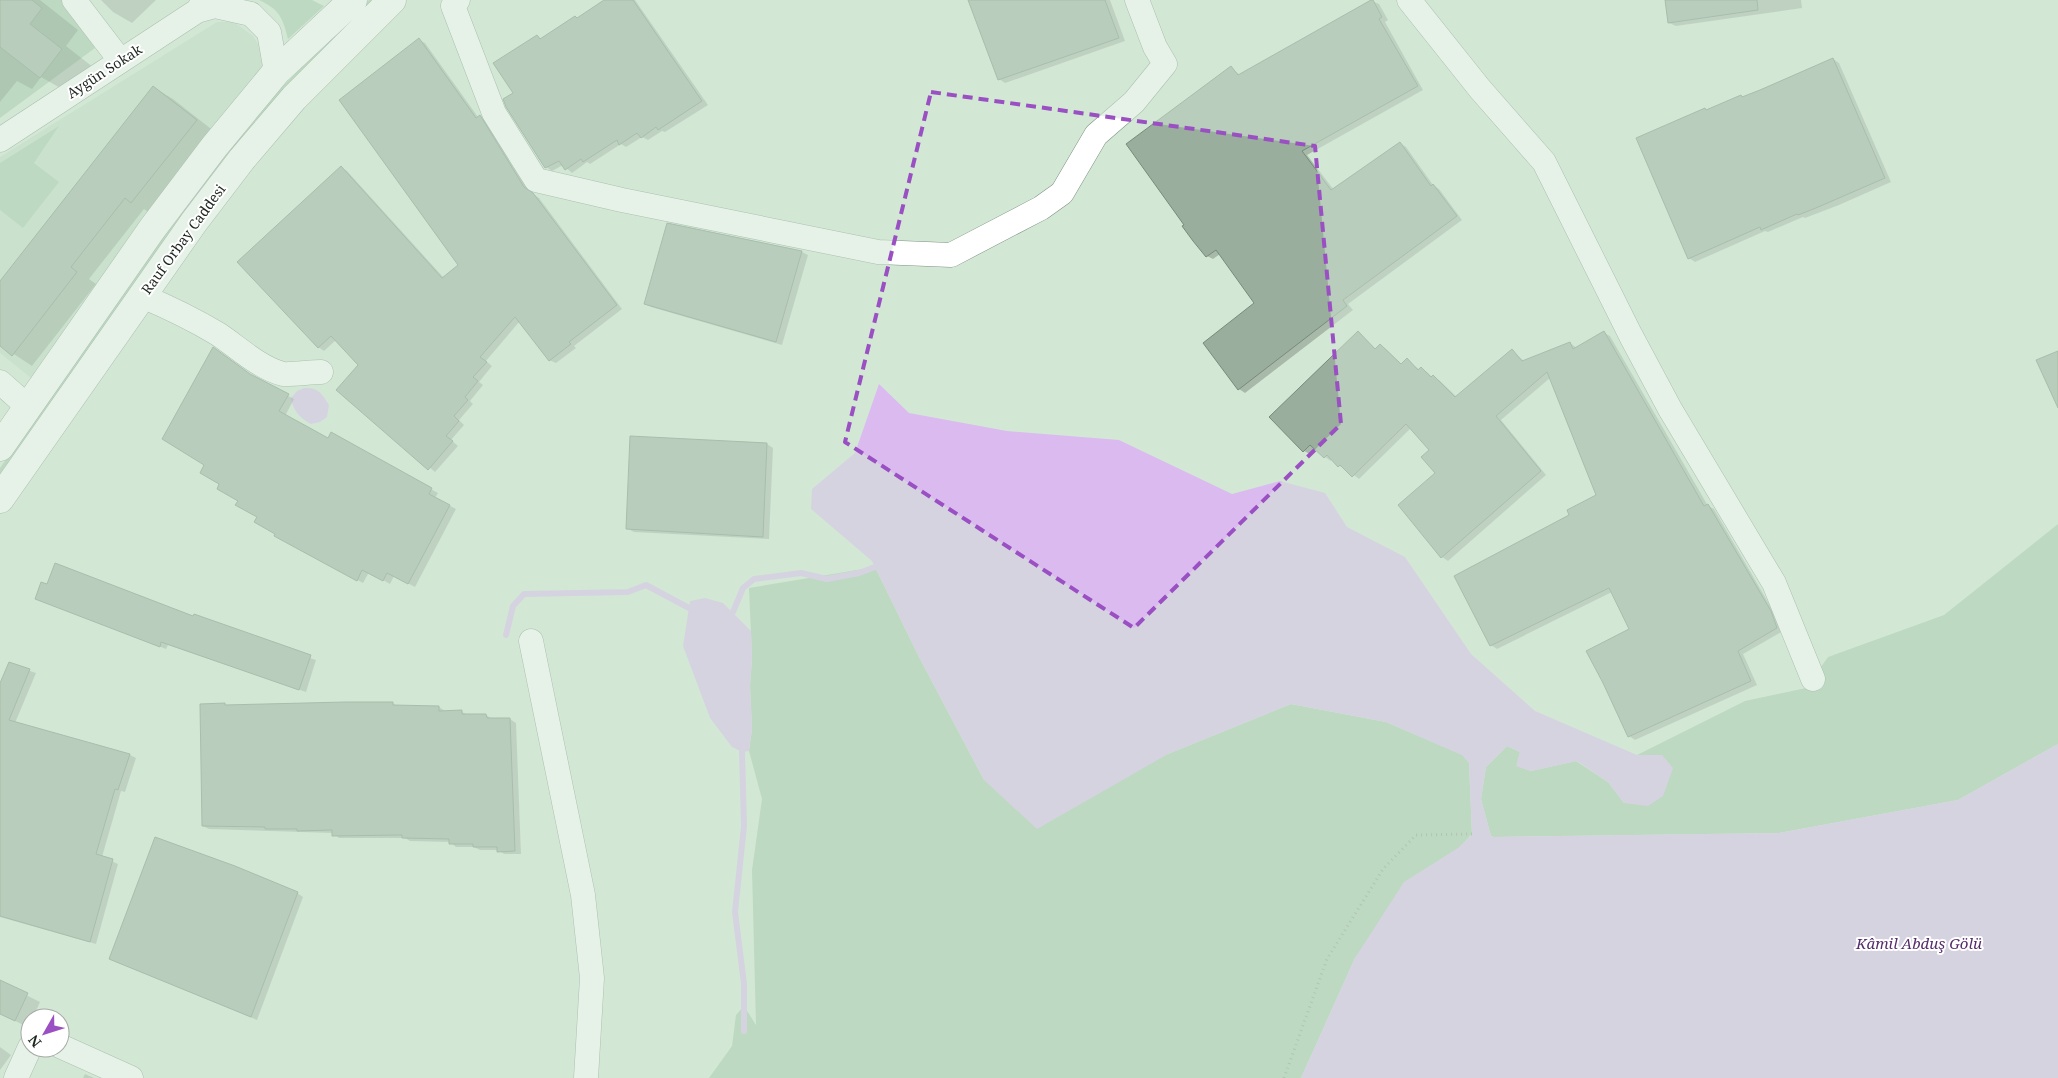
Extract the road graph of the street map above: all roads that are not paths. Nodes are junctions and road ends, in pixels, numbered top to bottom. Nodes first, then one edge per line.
1 (74, 0) edge
2 (353, 0) edge
3 (392, 0) edge
4 (458, 0) edge
5 (1137, 0) edge
6 (1408, 0) edge
7 (201, 5) edge
8 (120, 60) junction
9 (276, 72) junction
10 (0, 140) edge
11 (142, 296) junction
12 (321, 372) dead end
13 (0, 382) edge
14 (28, 407) junction
15 (0, 447) edge
16 (0, 498) edge
17 (531, 642) dead end
18 (1813, 679) dead end
19 (70, 1051) edge
20 (25, 1058) edge
21 (16, 1078) edge
22 (131, 1078) edge
23 (586, 1078) edge

1 - 8 street
2 - 9 main road
3 - 11 main road, Rauf Orbay Caddesi
4 - 5 street
6 - 18 street
7 - 8 street, Aygün Sokak
7 - 9 street
8 - 10 street, Aygün Sokak
9 - 14 main road
11 - 12 street
11 - 16 main road, Rauf Orbay Caddesi
13 - 14 street
14 - 15 main road
17 - 23 street
19 - 22 street
20 - 21 street

